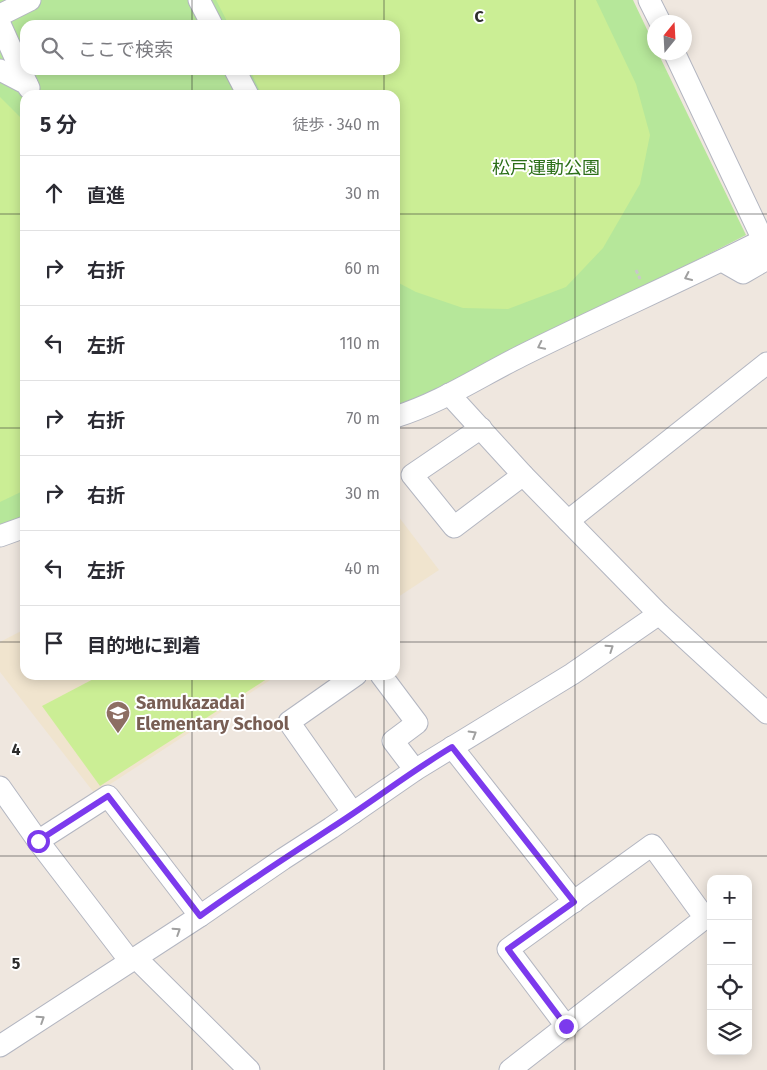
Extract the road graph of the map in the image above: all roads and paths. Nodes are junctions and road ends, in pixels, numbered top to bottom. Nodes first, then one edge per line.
1 (30, 0) edge
2 (199, 0) edge
3 (649, 0) edge
4 (0, 14) edge
5 (656, 15) edge
6 (209, 20) edge
7 (0, 24) edge
8 (678, 60) edge
9 (20, 68) edge
10 (0, 70) edge
11 (23, 75) edge
12 (238, 75) edge
13 (30, 90) edge
14 (246, 90) edge
15 (766, 245) edge
16 (767, 363) edge
17 (450, 394) junction
18 (400, 415) edge
19 (481, 428) junction
20 (522, 475) junction
21 (568, 521) junction
22 (20, 529) edge
23 (0, 536) edge
24 (659, 614) junction
25 (349, 680) edge
26 (385, 680) edge
27 (767, 713) edge
28 (452, 747) junction
29 (415, 770) junction
30 (0, 787) edge
31 (354, 813) junction
32 (38, 841) junction
33 (574, 902) junction
34 (200, 916) junction
35 (133, 960) junction
36 (566, 1026) junction
37 (0, 1046) edge
38 (249, 1070) edge
39 (510, 1070) edge

1 - 4 street
2 - 6 street
3 - 5 street
7 - 9 street
8 - 15 street
10 - 13 street
11 - 13 street
12 - 14 street
15 -> 17 street
16 - 21 street
17 - 18 street
17 - 19 street
19 - 20 street
19 - 20 street
20 - 21 street
21 - 24 street
22 - 23 street
24 - 27 street
28 -> 24 street
25 - 31 street
26 - 29 street
28 - 29 street
28 - 33 street
29 - 31 street
30 - 32 street
31 - 34 street
32 - 34 street
32 - 35 street
33 - 36 street
33 - 36 street
35 -> 34 street
37 -> 35 street
35 - 38 street
36 - 39 street

